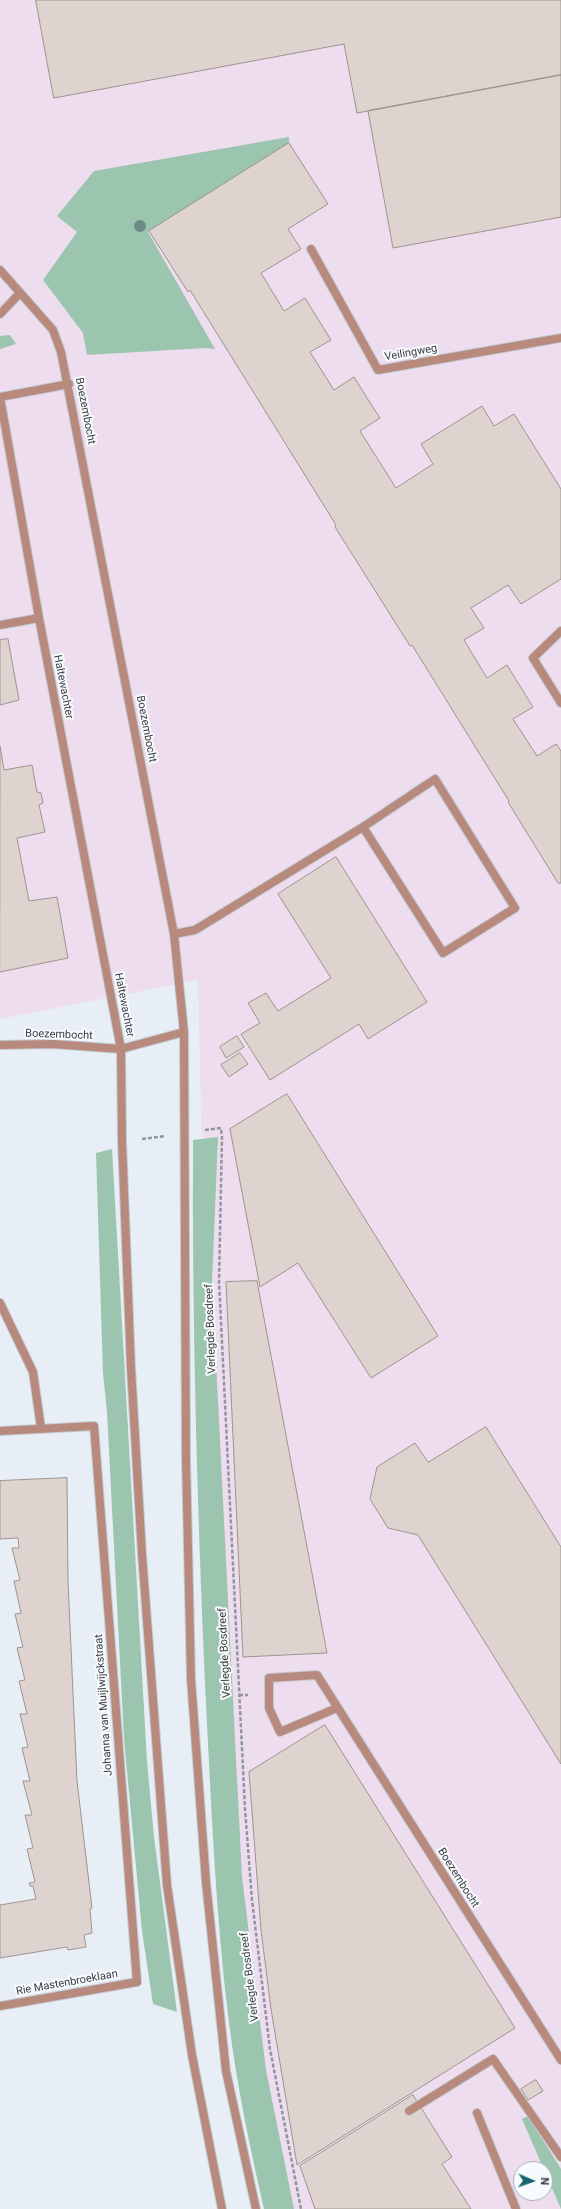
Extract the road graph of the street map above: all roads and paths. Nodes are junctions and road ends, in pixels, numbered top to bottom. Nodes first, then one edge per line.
1 (311, 249) dead end
2 (0, 270) edge
3 (20, 293) junction
4 (0, 314) edge
5 (561, 338) edge
6 (68, 384) junction
7 (39, 618) junction
8 (0, 625) edge
9 (561, 630) edge
10 (561, 703) edge
11 (363, 827) junction
12 (174, 934) junction
13 (184, 1032) junction
14 (0, 1045) edge
15 (121, 1049) junction
16 (185, 1134) junction
17 (122, 1141) junction
18 (0, 1303) edge
19 (41, 1428) junction
20 (0, 1431) edge
21 (337, 1708) junction
22 (137, 1982) joint
23 (0, 2006) edge
24 (561, 2060) edge
25 (409, 2112) dead end
26 (477, 2113) dead end
27 (561, 2157) edge
28 (222, 2209) edge
29 (256, 2209) edge
30 (300, 2209) edge
31 (516, 2209) edge

1 - 5 street, Veilingweg
2 - 3 street, Boezembocht
3 - 4 street
3 - 6 street, Boezembocht
6 - 7 street, Haltewachter
6 - 12 street, Boezembocht
7 - 8 street
7 - 15 street, Haltewachter
9 - 10 street
11 - 11 street
11 - 12 street
12 - 13 street, Boezembocht
13 - 15 street, Boezembocht
13 - 16 street
14 - 15 street, Boezembocht
15 - 17 street
16 - 17 path, Verlegde Bosdreef
16 - 29 street
16 - 30 path, Verlegde Bosdreef
17 - 28 street
18 - 19 street
19 - 20 street
19 - 22 street, Johanna van Muijlwijckstraat
21 - 21 street, Boezembocht
21 - 24 street, Boezembocht
22 - 23 street, Rie Mastenbroeklaan
25 - 27 street
26 - 31 street

